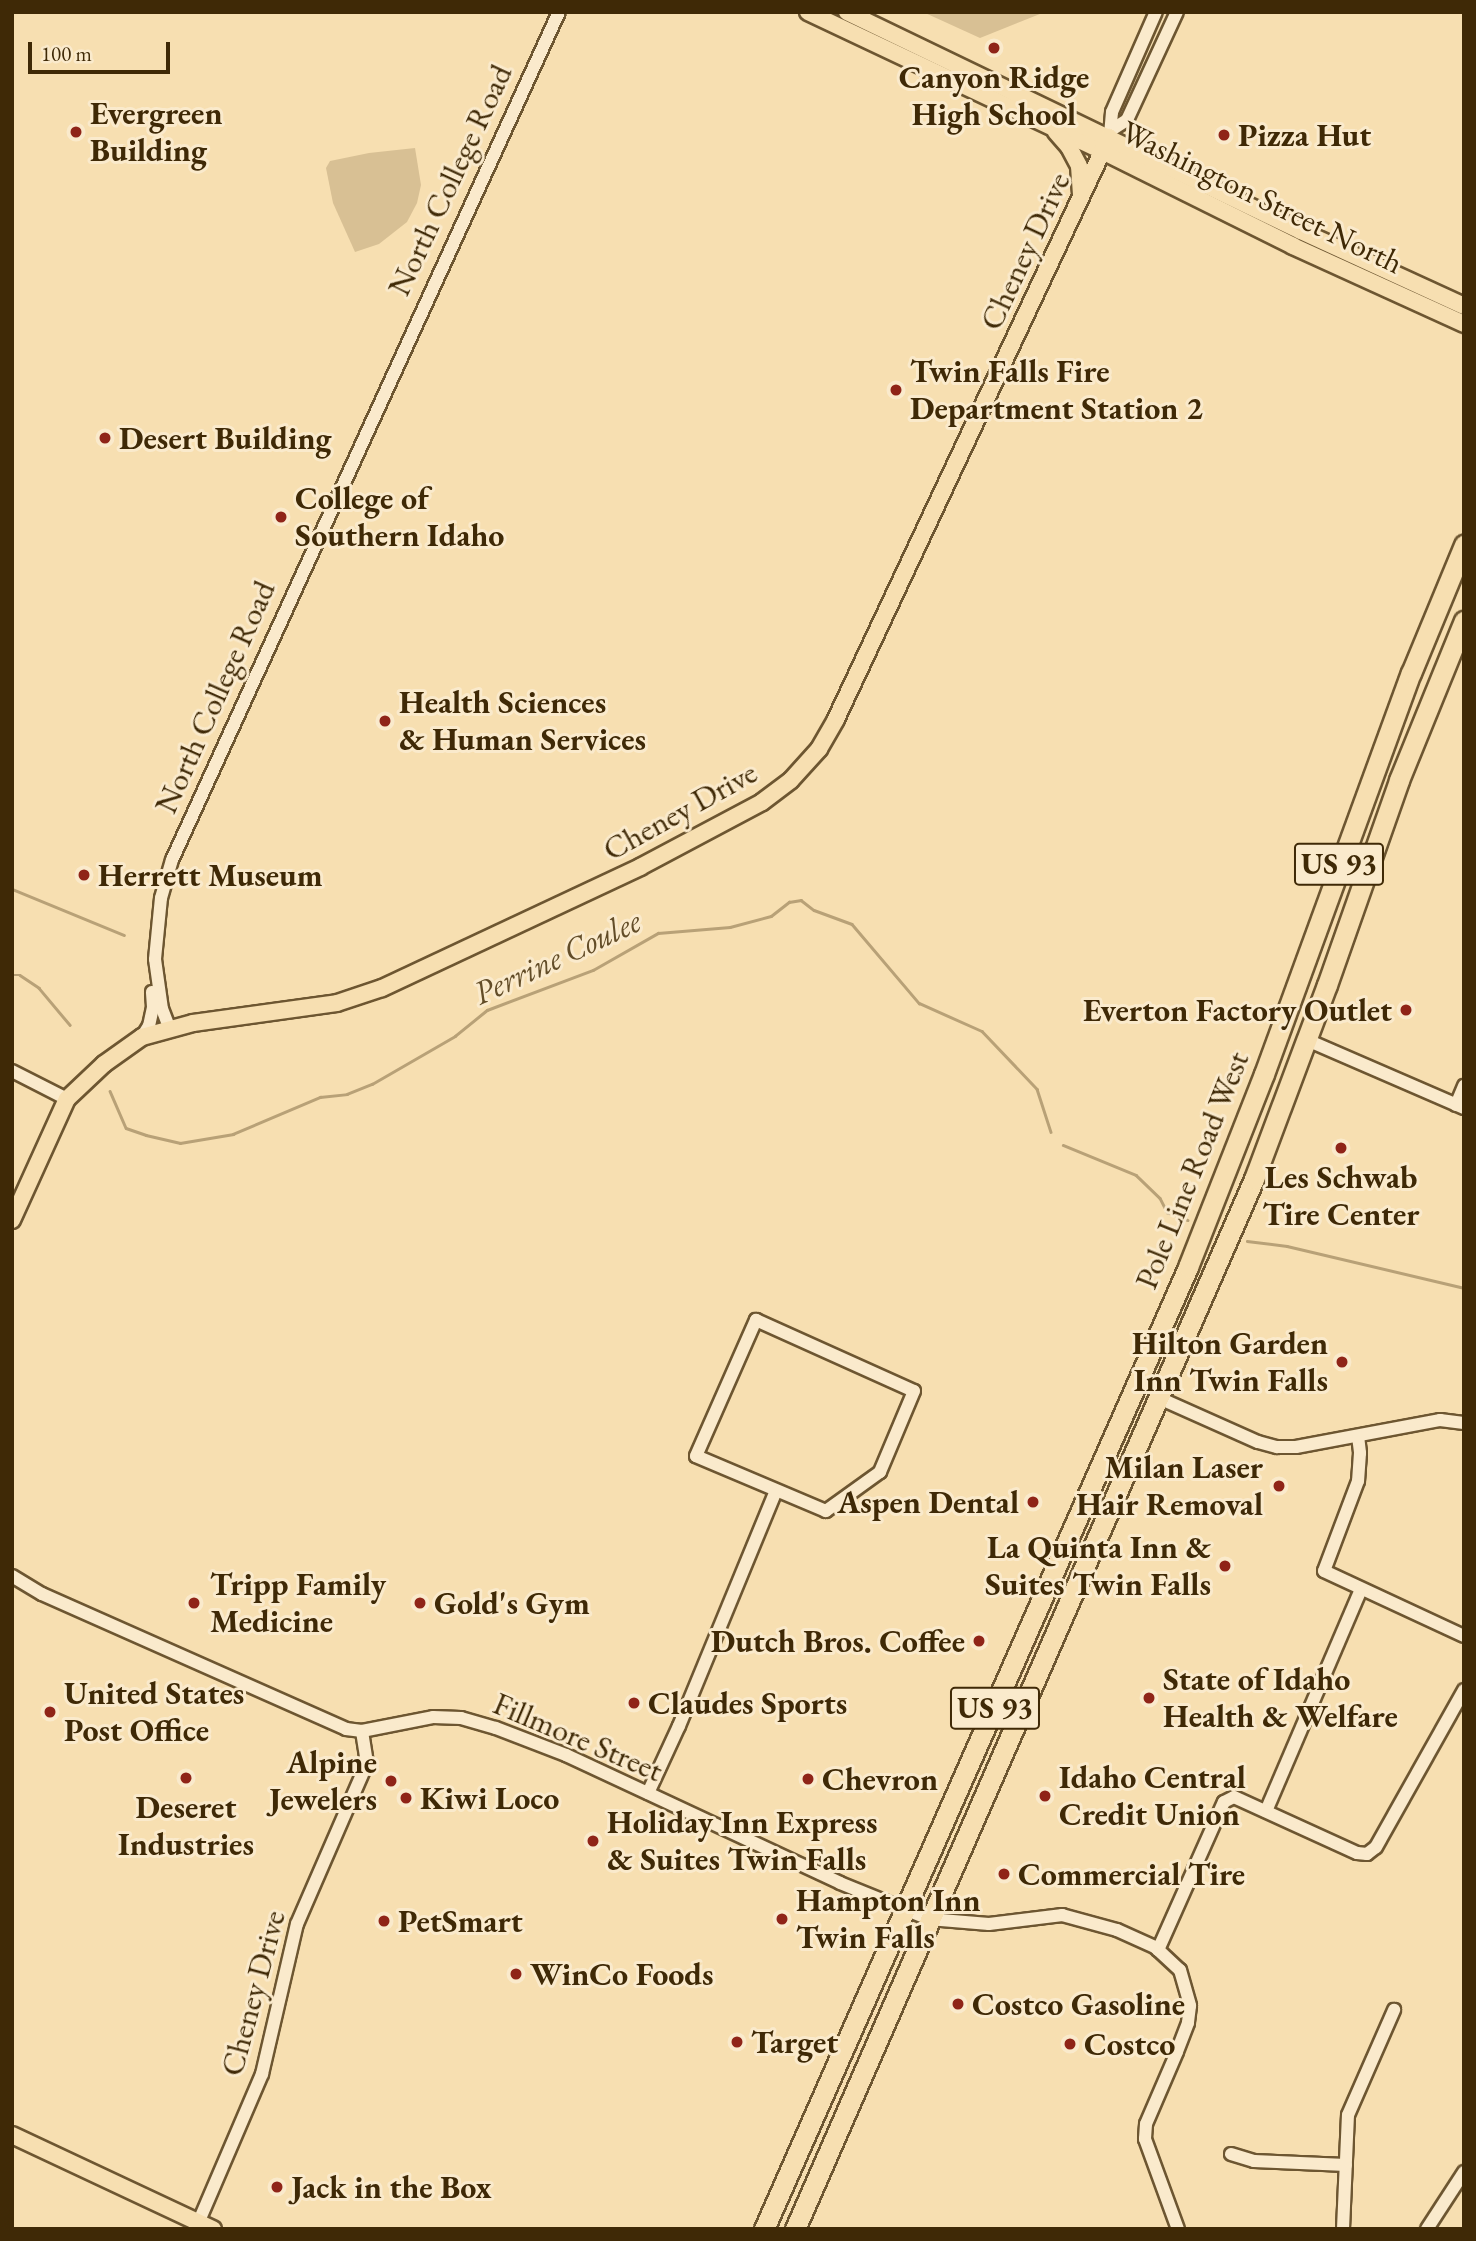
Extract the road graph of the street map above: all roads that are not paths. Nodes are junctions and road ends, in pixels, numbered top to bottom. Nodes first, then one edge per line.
1 (559, 12) edge
2 (808, 12) edge
3 (847, 12) edge
4 (1156, 12) edge
5 (1177, 13) edge
6 (1049, 126) junction
7 (1108, 139) junction
8 (1081, 197) junction
9 (1464, 306) edge
10 (1464, 324) edge
11 (1464, 545) edge
12 (1464, 621) edge
13 (172, 860) junction
14 (169, 1027) junction
15 (142, 1037) junction
16 (1307, 1041) junction
17 (12, 1071) edge
18 (1464, 1086) edge
19 (67, 1099) junction
20 (1460, 1107) edge
21 (12, 1220) edge
22 (1159, 1398) junction
23 (1464, 1423) edge
24 (1358, 1436) junction
25 (776, 1491) junction
26 (12, 1576) edge
27 (1361, 1589) junction
28 (1464, 1636) edge
29 (1464, 1690) edge
30 (362, 1731) junction
31 (648, 1793) junction
32 (1266, 1811) junction
33 (905, 1910) junction
34 (929, 1919) junction
35 (1158, 1950) junction
36 (1394, 2010) dead end
37 (856, 2018) junction
38 (12, 2135) edge
39 (802, 2140) junction
40 (1231, 2154) dead end
41 (824, 2163) junction
42 (1346, 2165) junction
43 (1464, 2172) edge
44 (203, 2227) edge
45 (764, 2229) edge
46 (783, 2229) edge
47 (795, 2229) edge
48 (1178, 2229) edge
49 (1343, 2229) edge
50 (1427, 2229) edge

1 - 13 street, North College Road
2 - 6 main road, Washington Street North
3 - 7 main road, Washington Street North
4 - 7 street
5 - 7 street
6 - 7 main road, Washington Street North
6 - 8 main road
7 - 8 main road, Cheney Drive
7 - 9 main road, Washington Street North
7 - 10 main road, Washington Street North
8 - 14 main road, Cheney Drive
11 - 33 highway, Pole Line Road West / US 93
12 - 16 highway, Pole Line Road West / US 93
13 - 14 street, North College Road
13 - 15 street
14 - 15 main road
15 - 19 main road
16 - 20 street
16 - 22 highway, Pole Line Road West / US 93
17 - 19 street
18 - 20 street
19 - 21 main road
22 - 24 street
22 - 34 highway, Pole Line Road West / US 93
23 - 24 street
24 - 27 street
25 - 25 street
25 - 31 street
26 - 30 street, Fillmore Street
27 - 28 street
27 - 32 street
29 - 32 street
30 - 31 street, Fillmore Street
30 - 44 street, Cheney Drive
31 - 33 street, Fillmore Street
32 - 35 street
33 - 34 street, Fillmore Street
33 - 37 highway, Pole Line Road West / US 93
34 - 35 street, Fillmore Street
34 - 41 highway, Pole Line Road West / US 93
35 - 48 street, Fillmore Street
36 - 42 street
37 - 39 highway, Pole Line Road West / US 93
37 - 41 highway
38 - 44 main road
39 - 45 highway, Pole Line Road West / US 93
39 - 46 highway
40 - 42 street
41 - 47 highway, Pole Line Road West / US 93
42 - 49 street
43 - 50 street

